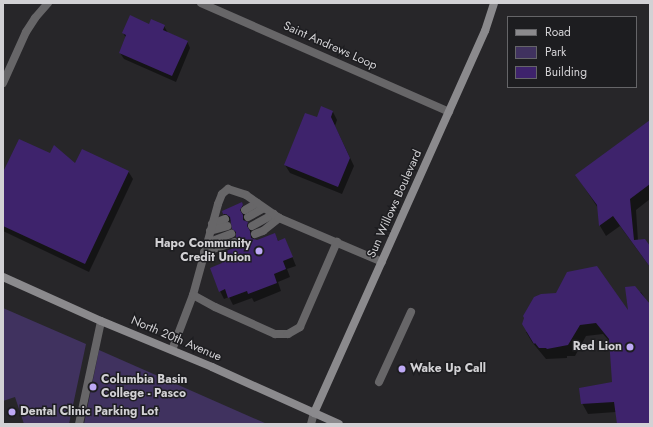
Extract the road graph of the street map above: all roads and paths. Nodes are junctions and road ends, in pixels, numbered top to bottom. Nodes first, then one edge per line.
1 (48, 3) edge
2 (201, 3) edge
3 (494, 3) edge
4 (3, 84) edge
5 (449, 112) junction
6 (260, 205) junction
7 (247, 213) dead end
8 (276, 216) junction
9 (226, 222) dead end
10 (211, 228) junction
11 (253, 230) dead end
12 (337, 242) junction
13 (207, 243) junction
14 (204, 252) junction
15 (382, 262) junction
16 (3, 277) edge
17 (193, 295) junction
18 (411, 312) dead end
19 (101, 321) junction
20 (172, 350) junction
21 (379, 382) dead end
22 (314, 413) junction
23 (79, 424) edge
24 (311, 424) edge
25 (339, 424) edge

1 - 4 street
2 - 5 street, Saint Andrews Loop
3 - 5 street, Sun Willows Boulevard
5 - 15 street, Sun Willows Boulevard
6 - 7 street
6 - 8 street
6 - 10 street
8 - 11 street
8 - 12 street
9 - 10 street
10 - 13 street
12 - 15 street
12 - 17 street
13 - 14 street
13 - 14 street
14 - 17 street
15 - 22 street, Sun Willows Boulevard
16 - 19 street, North 20th Avenue
17 - 20 street
18 - 21 street
19 - 20 street, North 20th Avenue
19 - 23 street
20 - 22 street, North 20th Avenue
22 - 24 street
22 - 25 street, North 20th Avenue

